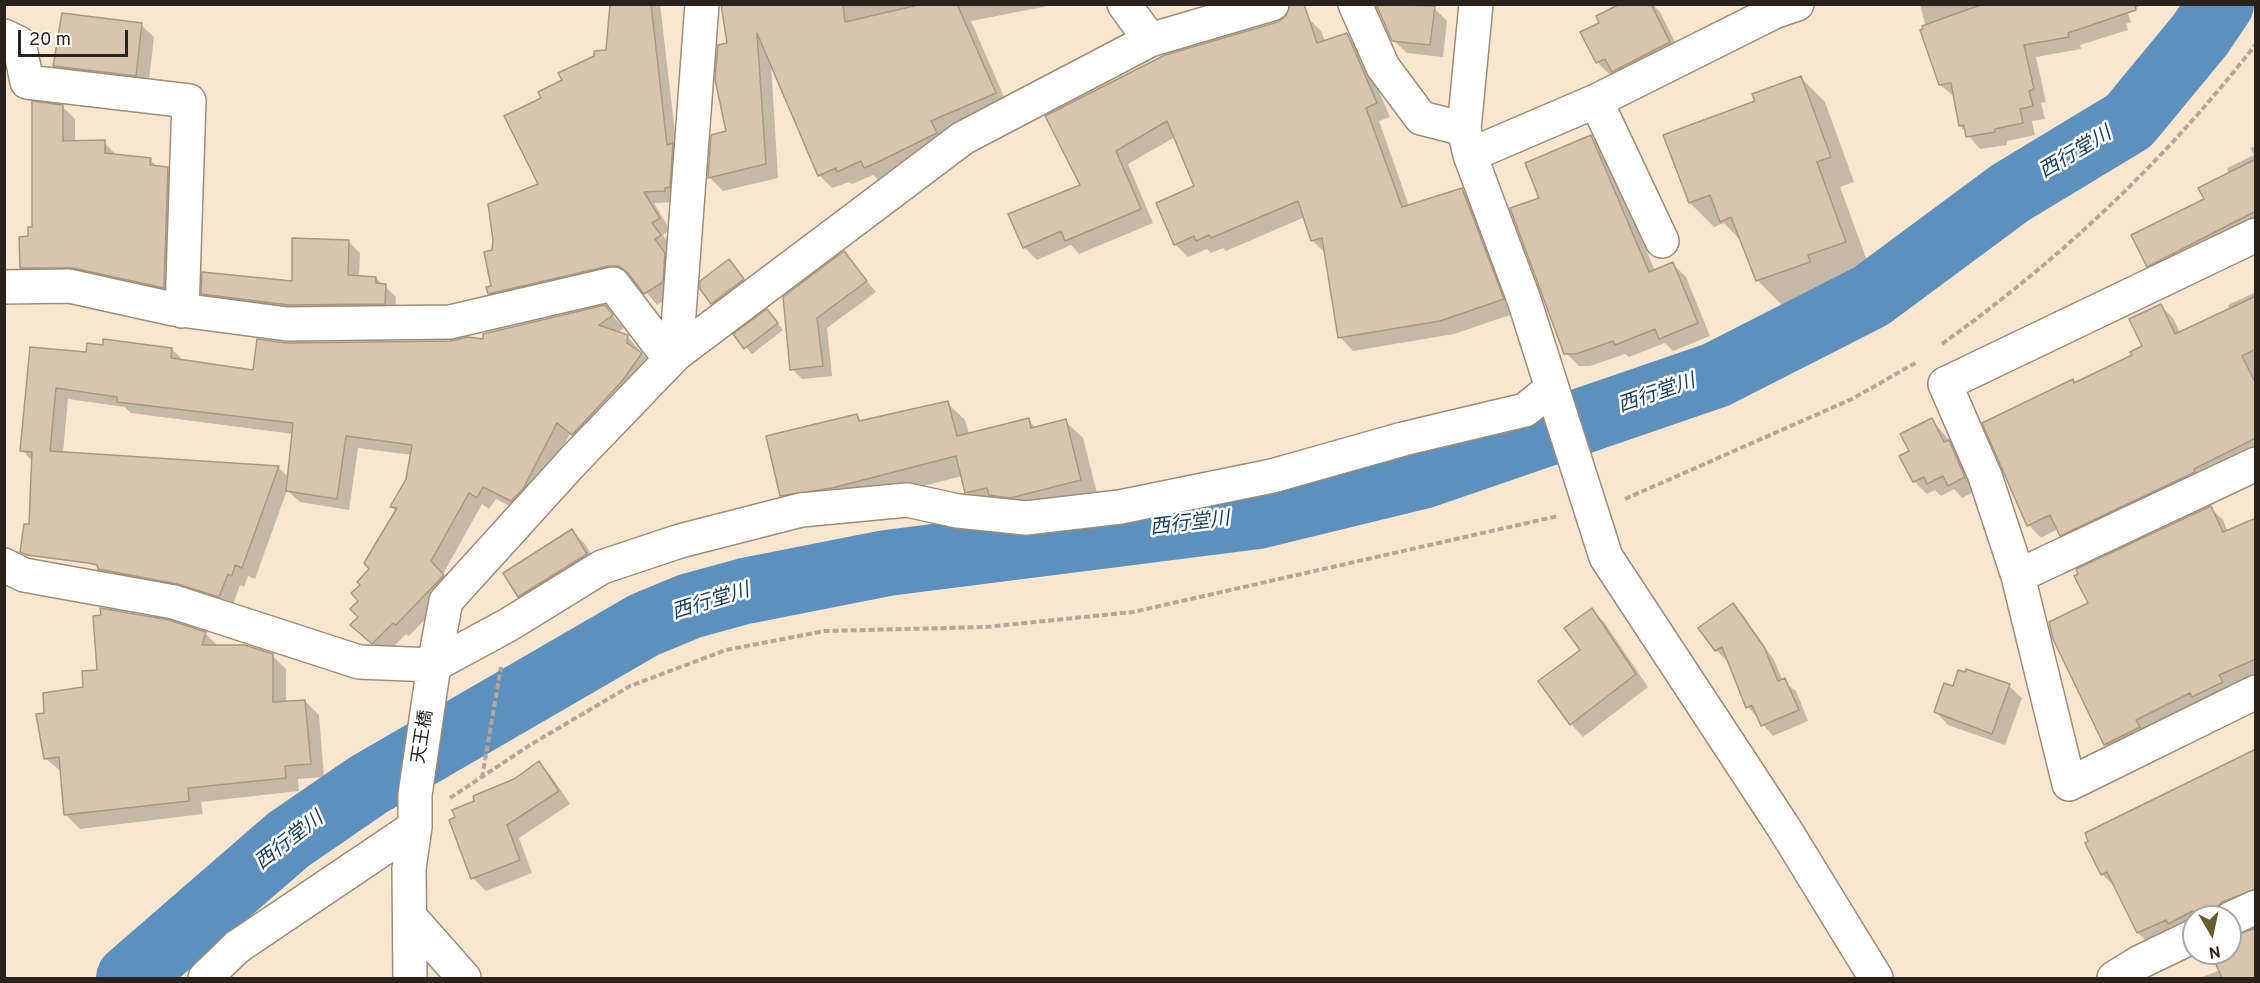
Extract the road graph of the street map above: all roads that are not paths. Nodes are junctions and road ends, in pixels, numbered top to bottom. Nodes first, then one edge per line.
1 (702, 4) edge
2 (1124, 4) edge
3 (1272, 4) edge
4 (1355, 4) edge
5 (1476, 4) edge
6 (1797, 4) edge
7 (4, 36) edge
8 (1150, 40) junction
9 (1596, 101) junction
10 (1467, 142) junction
11 (2256, 235) edge
12 (1662, 241) dead end
13 (4, 287) edge
14 (182, 310) junction
15 (673, 357) junction
16 (1553, 392) junction
17 (2256, 464) edge
18 (4, 565) edge
19 (2018, 576) junction
20 (434, 672) junction
21 (2256, 692) edge
22 (415, 827) junction
23 (2256, 907) edge
24 (2242, 913) edge
25 (410, 917) junction
26 (2182, 944) edge
27 (2136, 973) edge
28 (205, 978) edge
29 (410, 978) edge
30 (464, 978) edge
31 (1876, 978) edge

1 - 15 street
2 - 8 street
3 - 8 street, 天王橋
4 - 10 street
5 - 10 street
6 - 9 street
7 - 14 street
8 - 15 street, 天王橋
9 - 10 street
9 - 12 street
10 - 16 street
11 - 19 street
13 - 14 street
14 - 15 street
15 - 20 street, 天王橋
16 - 20 street
16 - 31 street
17 - 19 street
18 - 20 street
19 - 21 street
20 - 22 street, 天王橋
22 - 25 street, 天王橋
22 - 28 street
23 - 24 street
25 - 29 street, 天王橋
25 - 30 street
26 - 27 street

